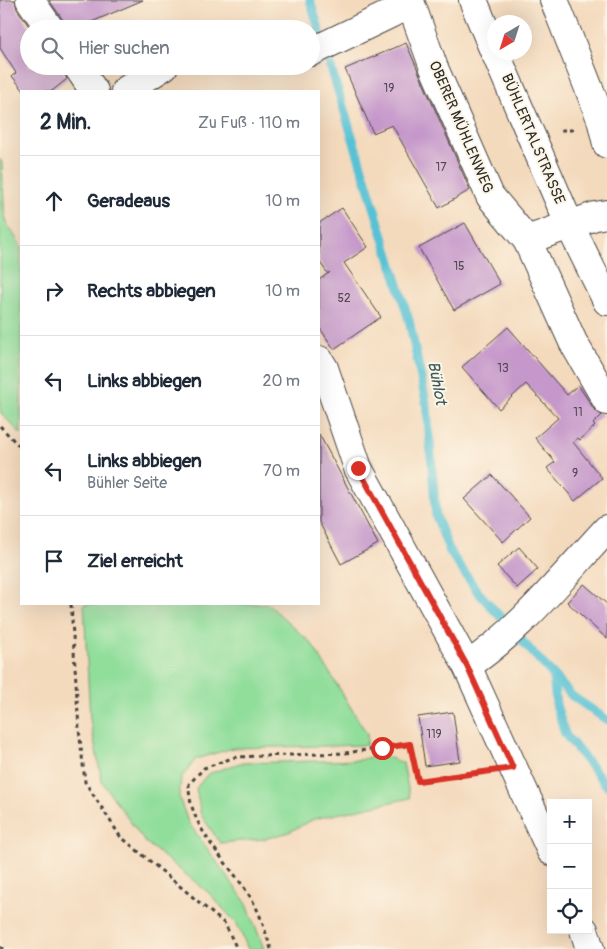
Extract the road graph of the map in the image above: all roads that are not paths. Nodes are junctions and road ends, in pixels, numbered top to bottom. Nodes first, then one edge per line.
1 (30, 0) edge
2 (473, 0) edge
3 (554, 0) edge
4 (410, 2) edge
5 (44, 20) edge
6 (487, 33) edge
7 (320, 48) edge
8 (498, 60) edge
9 (82, 75) edge
10 (150, 75) edge
11 (93, 90) edge
12 (127, 90) edge
13 (604, 132) edge
14 (607, 214) edge
15 (570, 226) junction
16 (527, 240) junction
17 (607, 301) edge
18 (320, 362) edge
19 (607, 401) edge
20 (607, 528) edge
21 (476, 660) junction
22 (548, 844) edge
23 (585, 934) edge
24 (590, 949) edge

1 - 5 street
2 - 6 street, BÜHLERTALSTRASSE
3 - 13 street
4 - 7 street, OBERER MÜHLENWEG
4 - 16 street, OBERER MÜHLENWEG
8 - 15 street, BÜHLERTALSTRASSE
9 - 11 street
10 - 12 street
14 - 15 street
15 - 16 street
15 - 17 street, BÜHLERTALSTRASSE
16 - 19 street, OBERER MÜHLENWEG
18 - 21 street
20 - 21 street
21 - 22 street
23 - 24 street

